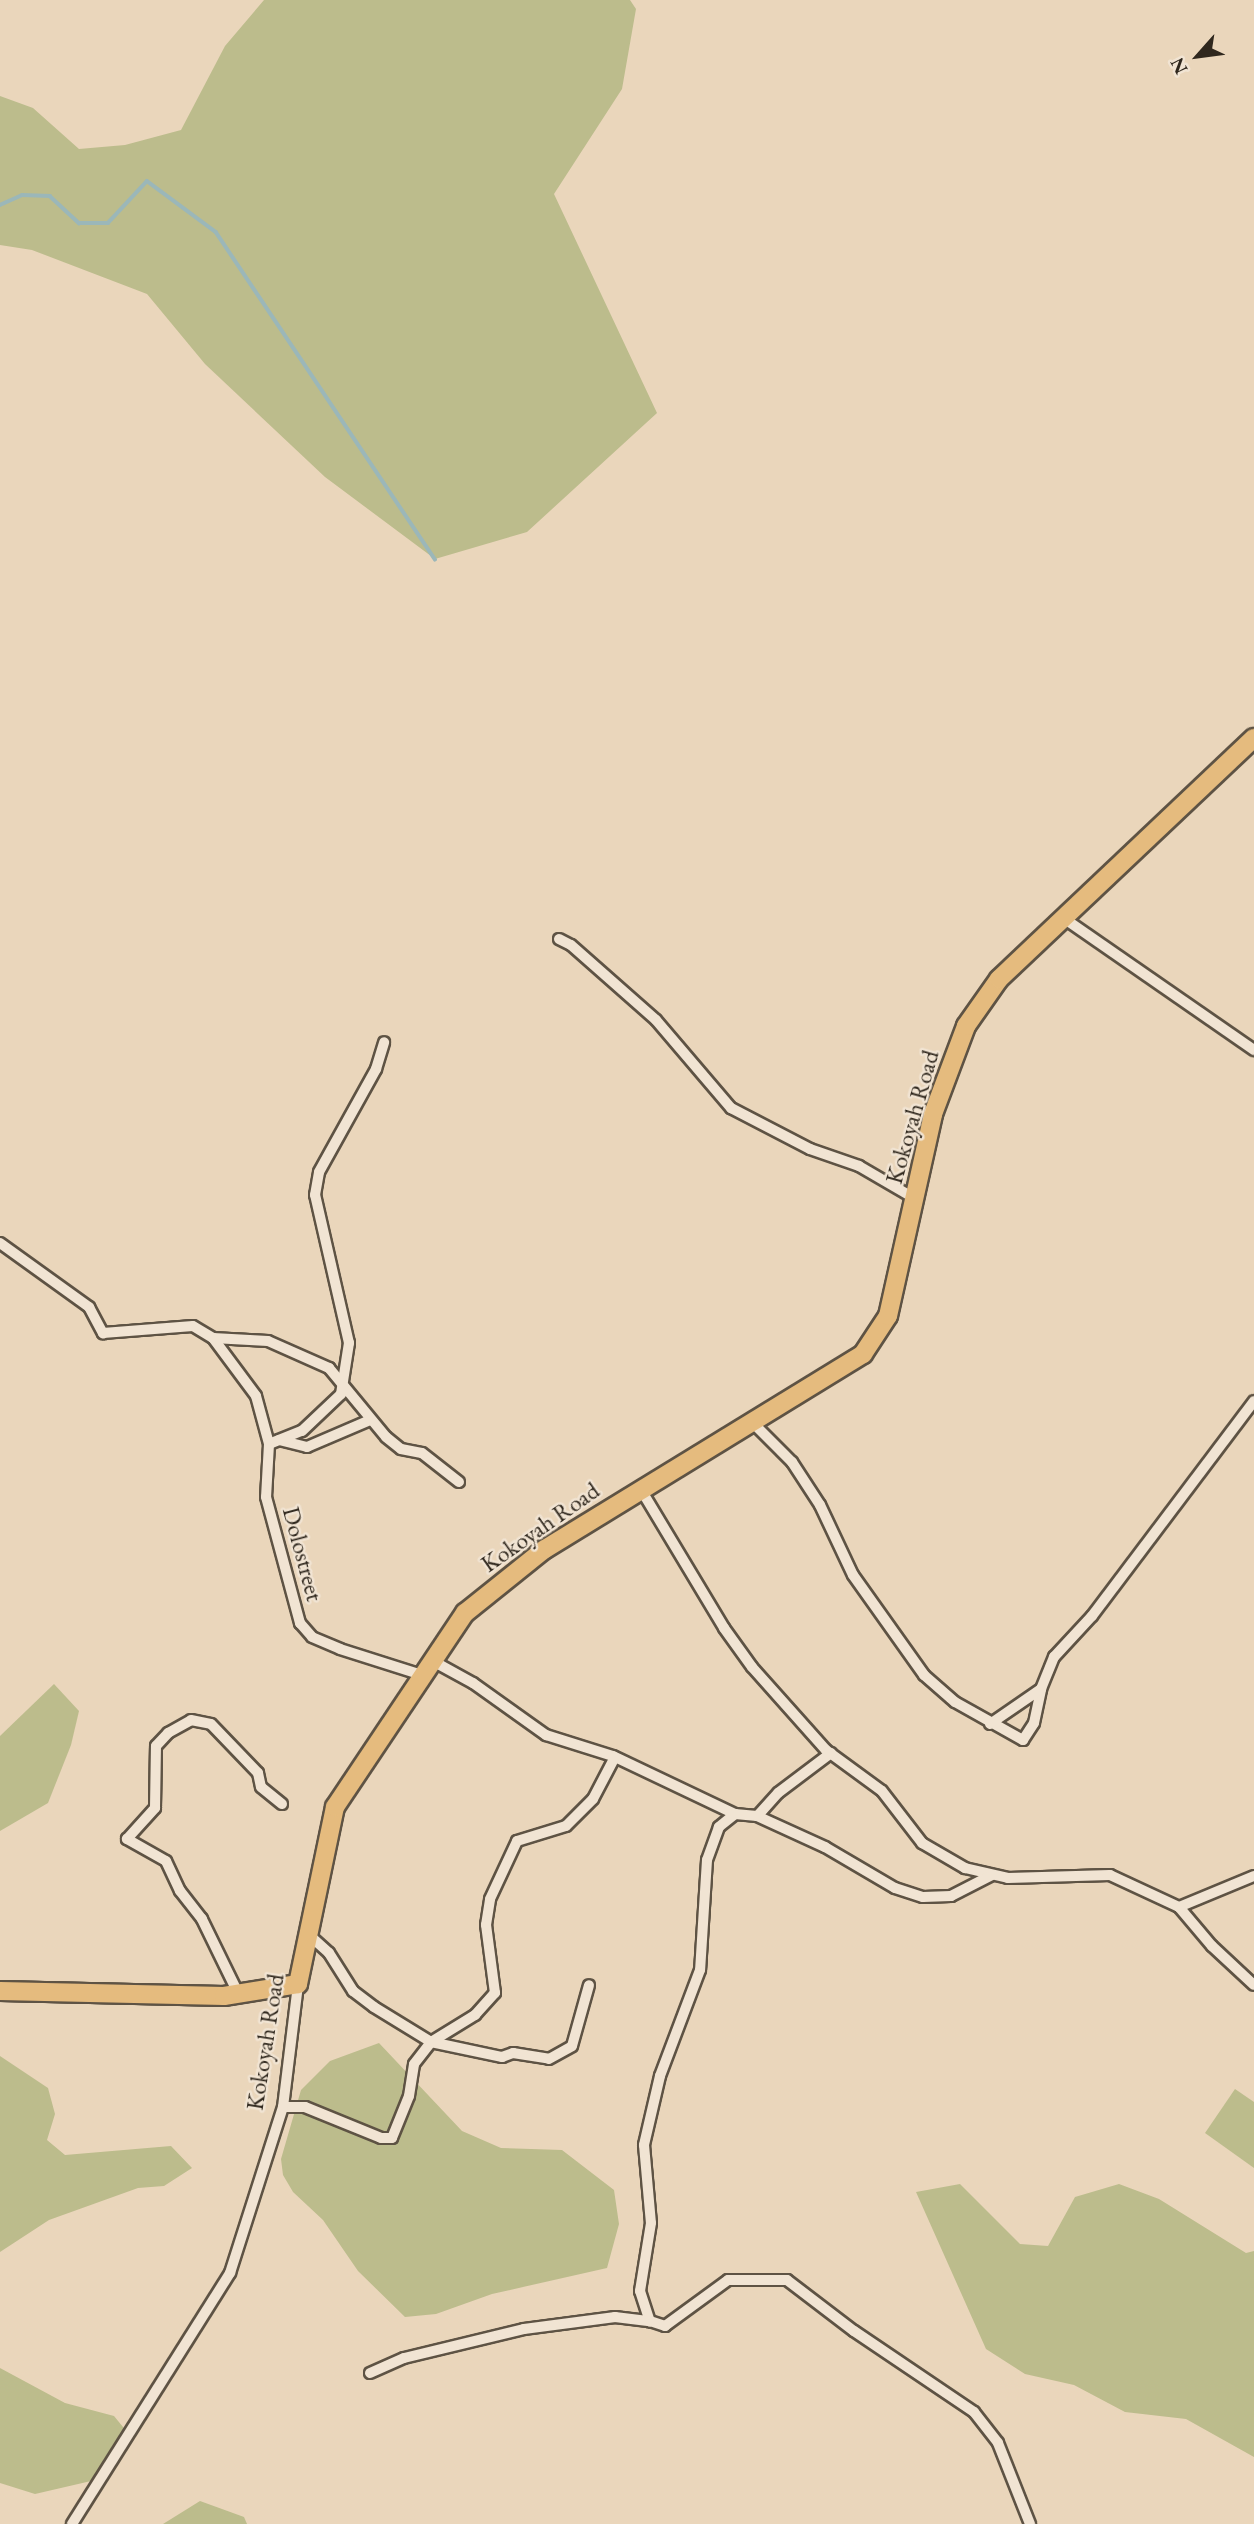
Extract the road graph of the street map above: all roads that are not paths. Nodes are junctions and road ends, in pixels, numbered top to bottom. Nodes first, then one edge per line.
1 (1254, 738) edge
2 (1062, 917) junction
3 (559, 939) dead end
4 (384, 1042) dead end
5 (1254, 1049) edge
6 (914, 1198) junction
7 (0, 1243) edge
8 (213, 1338) junction
9 (342, 1389) junction
10 (1254, 1401) edge
11 (370, 1420) junction
12 (754, 1424) junction
13 (274, 1442) junction
14 (459, 1482) dead end
15 (640, 1488) junction
16 (427, 1667) junction
17 (1041, 1689) junction
18 (990, 1724) junction
19 (831, 1753) junction
20 (615, 1758) junction
21 (282, 1804) dead end
22 (735, 1814) junction
23 (757, 1816) junction
24 (993, 1875) junction
25 (1254, 1876) edge
26 (1179, 1907) junction
27 (308, 1934) junction
28 (298, 1984) junction
29 (1254, 1984) edge
30 (589, 1985) dead end
31 (0, 1991) edge
32 (239, 1995) junction
33 (431, 2042) junction
34 (283, 2107) junction
35 (650, 2321) junction
36 (370, 2373) dead end
37 (72, 2524) edge
38 (1030, 2524) edge

1 - 2 main road, Kokoyah Road
2 - 5 street
2 - 6 main road, Kokoyah Road
3 - 6 street
4 - 9 street
6 - 12 main road, Kokoyah Road
7 - 8 street
8 - 9 street
8 - 13 street, Dolostreet
9 - 11 street
9 - 13 street
10 - 17 street
11 - 13 street
11 - 14 street
12 - 15 main road, Kokoyah Road
12 - 18 street
13 - 16 street, Dolostreet
15 - 16 main road, Kokoyah Road
15 - 19 street
16 - 20 street, Dolostreet
16 - 27 main road, Kokoyah Road
17 - 18 street
17 - 18 street
19 - 23 street
19 - 24 street
20 - 22 street, Dolostreet
20 - 33 street
21 - 32 street
22 - 23 street, Dolostreet
22 - 35 street
23 - 24 street, Dolostreet
24 - 26 street
25 - 26 street
26 - 29 street
27 - 28 main road, Kokoyah Road
27 - 33 street
28 - 32 main road
28 - 34 street, Kokoyah Road
30 - 33 street
31 - 32 main road
33 - 34 street
34 - 37 street, Kokoyah Road
35 - 36 street
35 - 38 street

